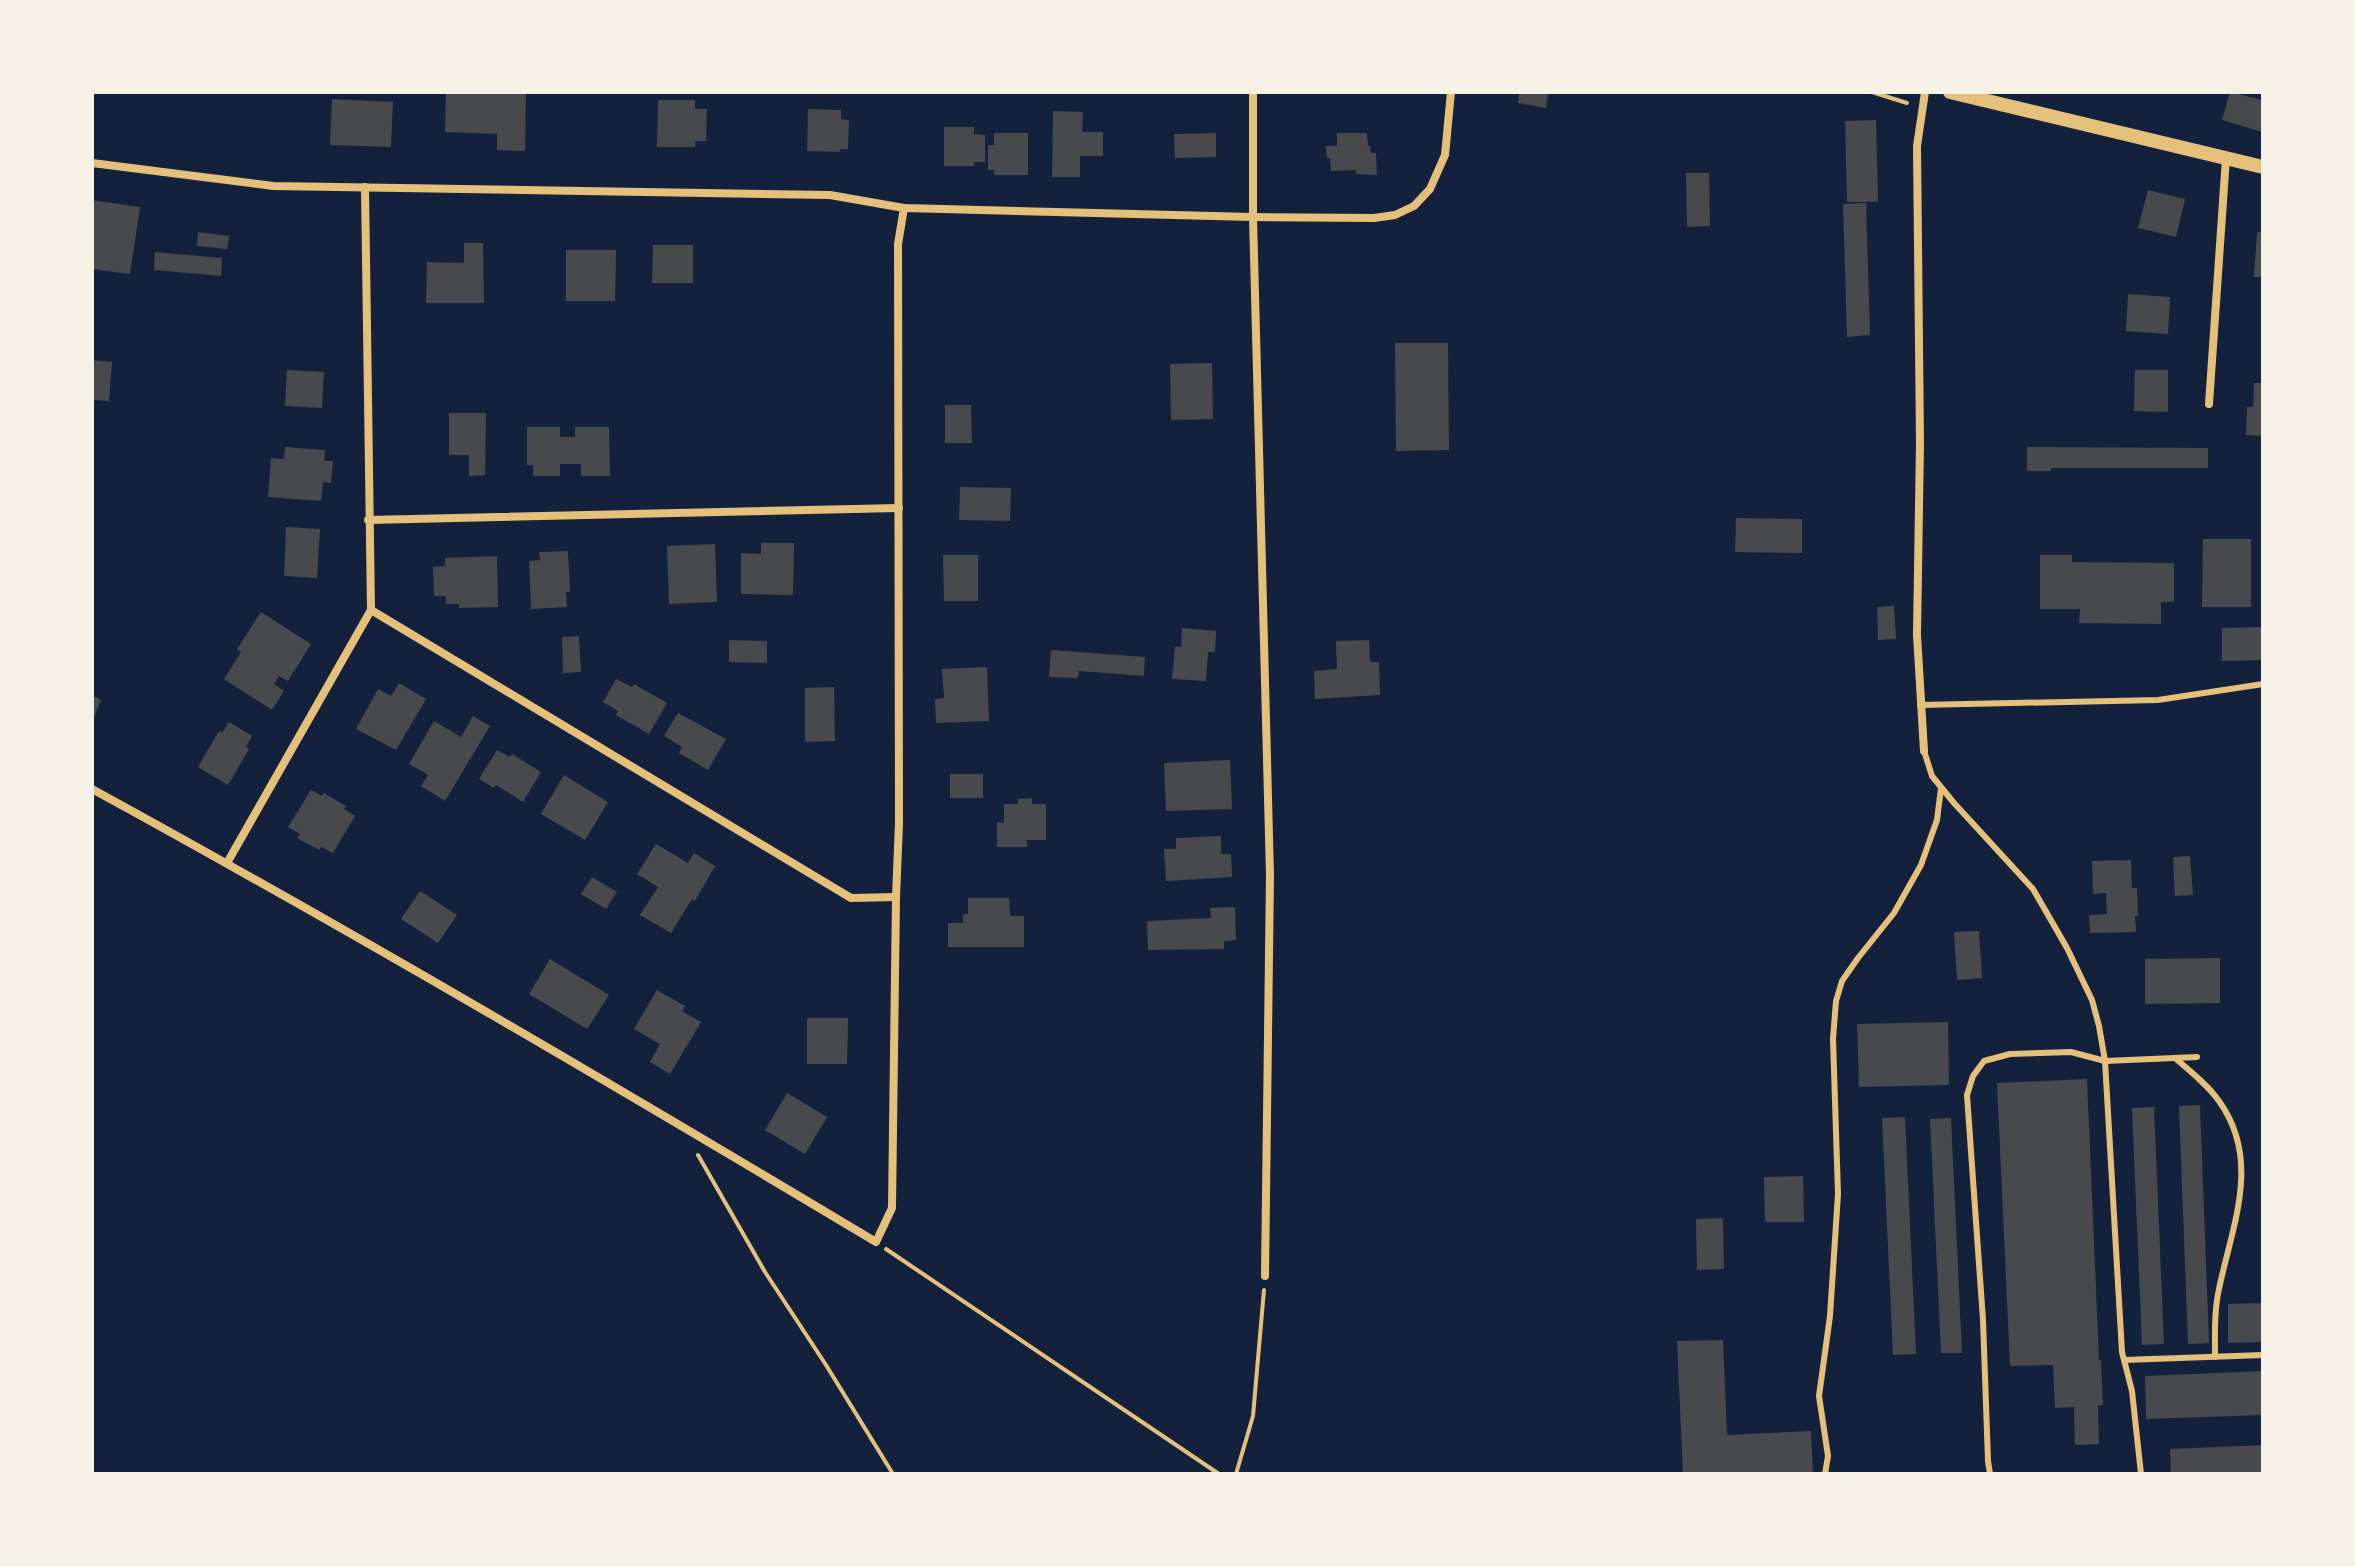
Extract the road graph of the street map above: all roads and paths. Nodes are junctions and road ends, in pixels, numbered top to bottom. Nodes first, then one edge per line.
1 (1253, 92) edge
2 (1451, 92) edge
3 (1925, 92) edge
4 (1950, 92) edge
5 (2226, 158) junction
6 (92, 163) edge
7 (2263, 167) edge
8 (365, 187) junction
9 (904, 208) junction
10 (1253, 217) junction
11 (2209, 404) dead end
12 (899, 508) junction
13 (368, 520) junction
14 (371, 610) junction
15 (2263, 684) edge
16 (1920, 705) junction
17 (1924, 751) joint
18 (1941, 788) junction
19 (92, 789) edge
20 (227, 863) junction
21 (896, 897) junction
22 (2197, 1057) dead end
23 (2175, 1058) junction
24 (2105, 1061) junction
25 (679, 1124) junction
26 (876, 1242) junction
27 (1265, 1276) joint
28 (2263, 1355) edge
29 (2215, 1357) junction
30 (2124, 1360) junction
31 (893, 1474) edge
32 (1219, 1474) edge
33 (1236, 1474) edge
34 (1825, 1474) edge
35 (1990, 1474) edge
36 (2141, 1474) edge

1 - 10 street
2 - 10 street
3 - 16 street
4 - 5 street
5 - 7 street
5 - 11 street
6 - 8 street
8 - 9 street
8 - 13 street
9 - 10 street
9 - 12 street
10 - 27 street
12 - 13 street
12 - 21 street
13 - 14 street
14 - 20 street
14 - 21 street
15 - 16 lane
16 - 17 street
17 - 18 lane
18 - 24 lane
18 - 34 lane
19 - 20 street
20 - 25 street
21 - 26 street
22 - 23 lane
23 - 24 lane
23 - 29 lane
24 - 30 lane
24 - 35 lane
25 - 26 street
25 - 31 path
26 - 32 path
27 - 33 path
28 - 29 lane
29 - 30 lane
30 - 36 lane

